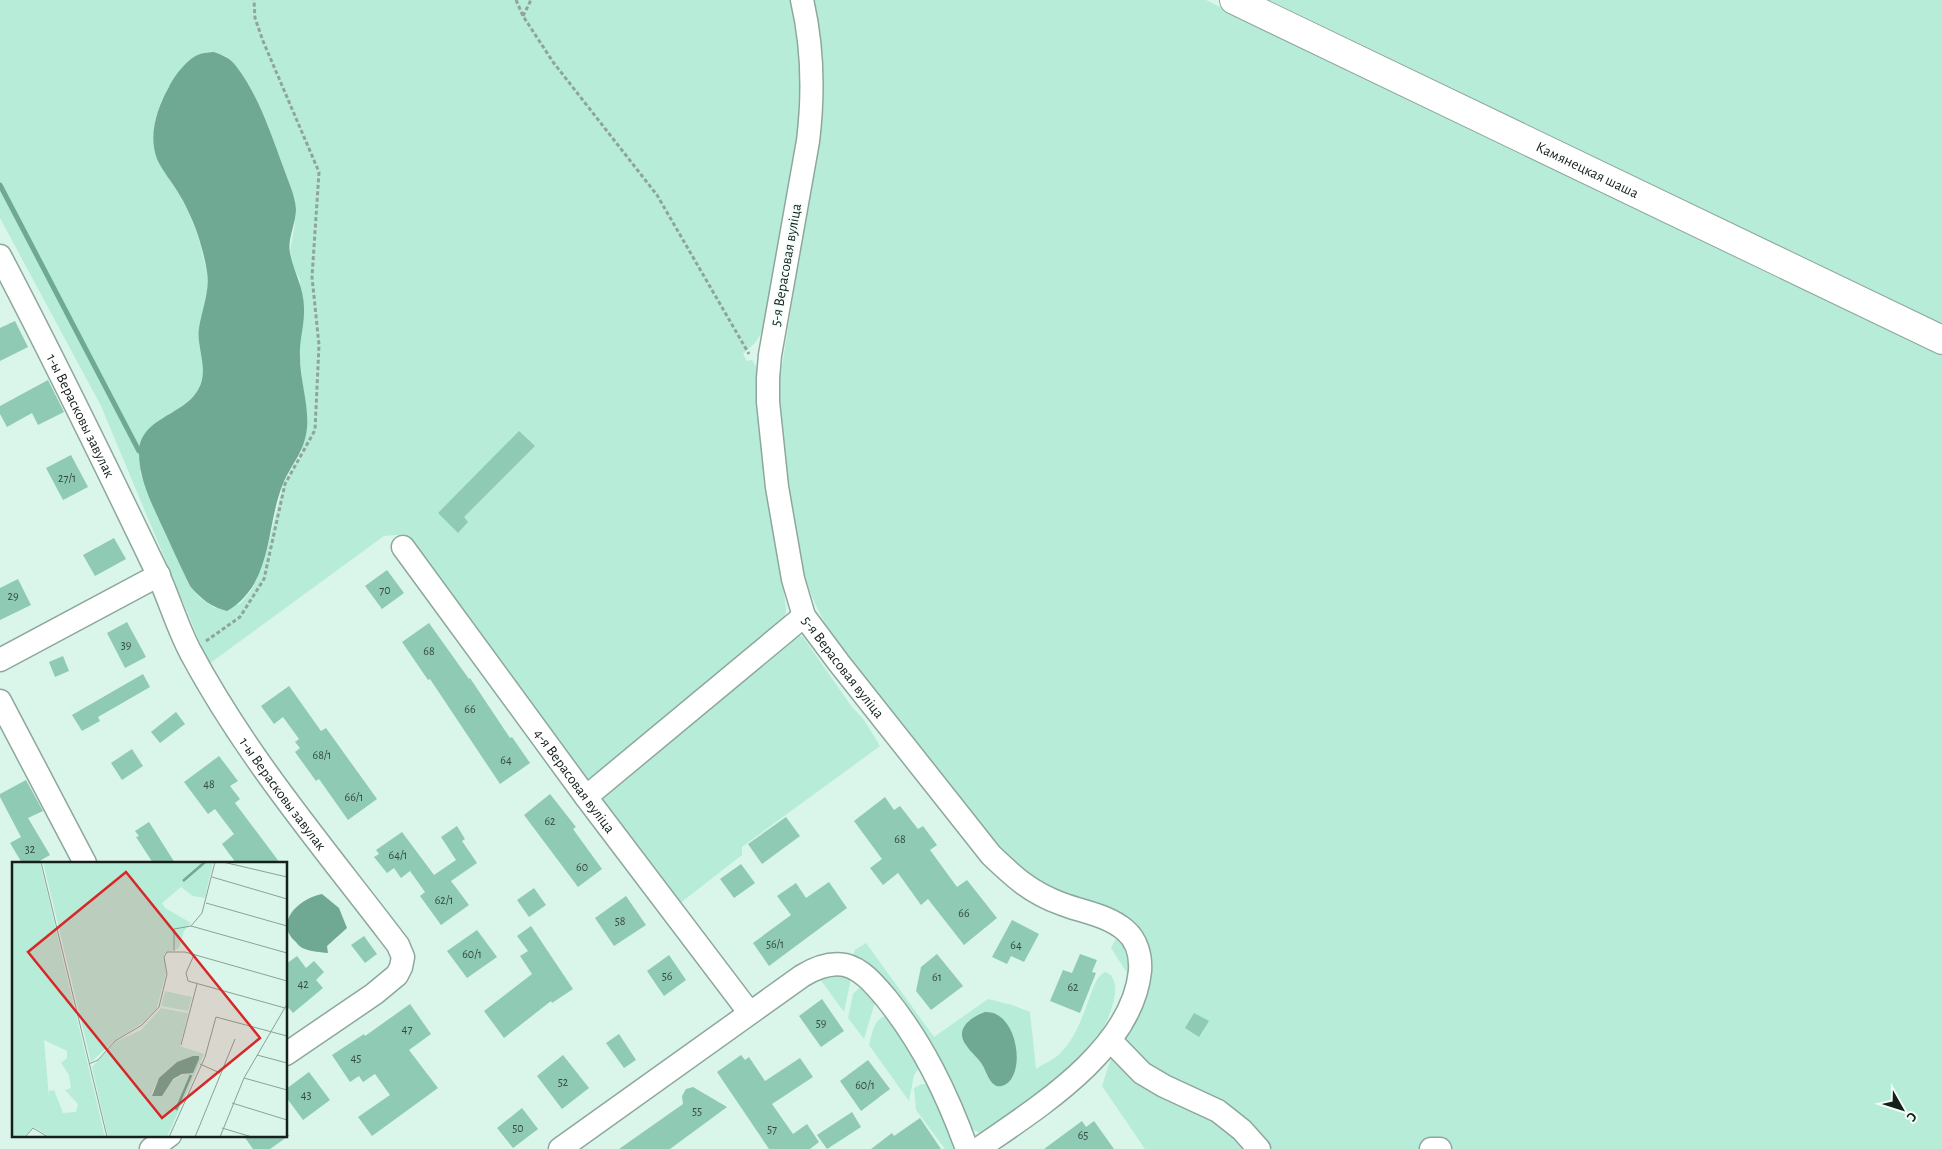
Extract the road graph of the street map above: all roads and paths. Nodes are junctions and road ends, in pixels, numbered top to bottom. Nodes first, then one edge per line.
1 (254, 0) edge
2 (516, 0) edge
3 (531, 0) edge
4 (802, 0) edge
5 (1234, 0) edge
6 (523, 16) junction
7 (0, 256) edge
8 (1942, 340) edge
9 (749, 354) dead end
10 (404, 547) dead end
11 (159, 575) junction
12 (804, 616) junction
13 (190, 652) junction
14 (0, 660) edge
15 (0, 701) edge
16 (586, 798) junction
17 (84, 862) edge
18 (749, 1012) junction
19 (1110, 1040) junction
20 (288, 1053) edge
21 (169, 1136) edge
22 (151, 1149) edge
23 (560, 1149) edge
24 (967, 1149) edge
25 (978, 1149) edge
26 (1259, 1149) edge
27 (1431, 1149) edge
28 (1440, 1149) edge

1 - 13 path
2 - 6 path
3 - 6 path
4 - 12 street, 5-я Верасовая вуліца
5 - 8 main road, Камянецкая шаша
6 - 9 path
7 - 11 street, 1-ы Верасковы завулак
10 - 16 street, 4-я Верасовая вуліца
11 - 13 street, 1-ы Верасковы завулак
11 - 14 street
12 - 16 street
12 - 19 street, 5-я Верасовая вуліца
13 - 20 street, 1-ы Верасковы завулак
15 - 17 street
16 - 18 street, 4-я Верасовая вуліца
18 - 23 street
18 - 24 street
19 - 25 street, 5-я Верасовая вуліца
19 - 26 street
21 - 22 street
27 - 28 street

